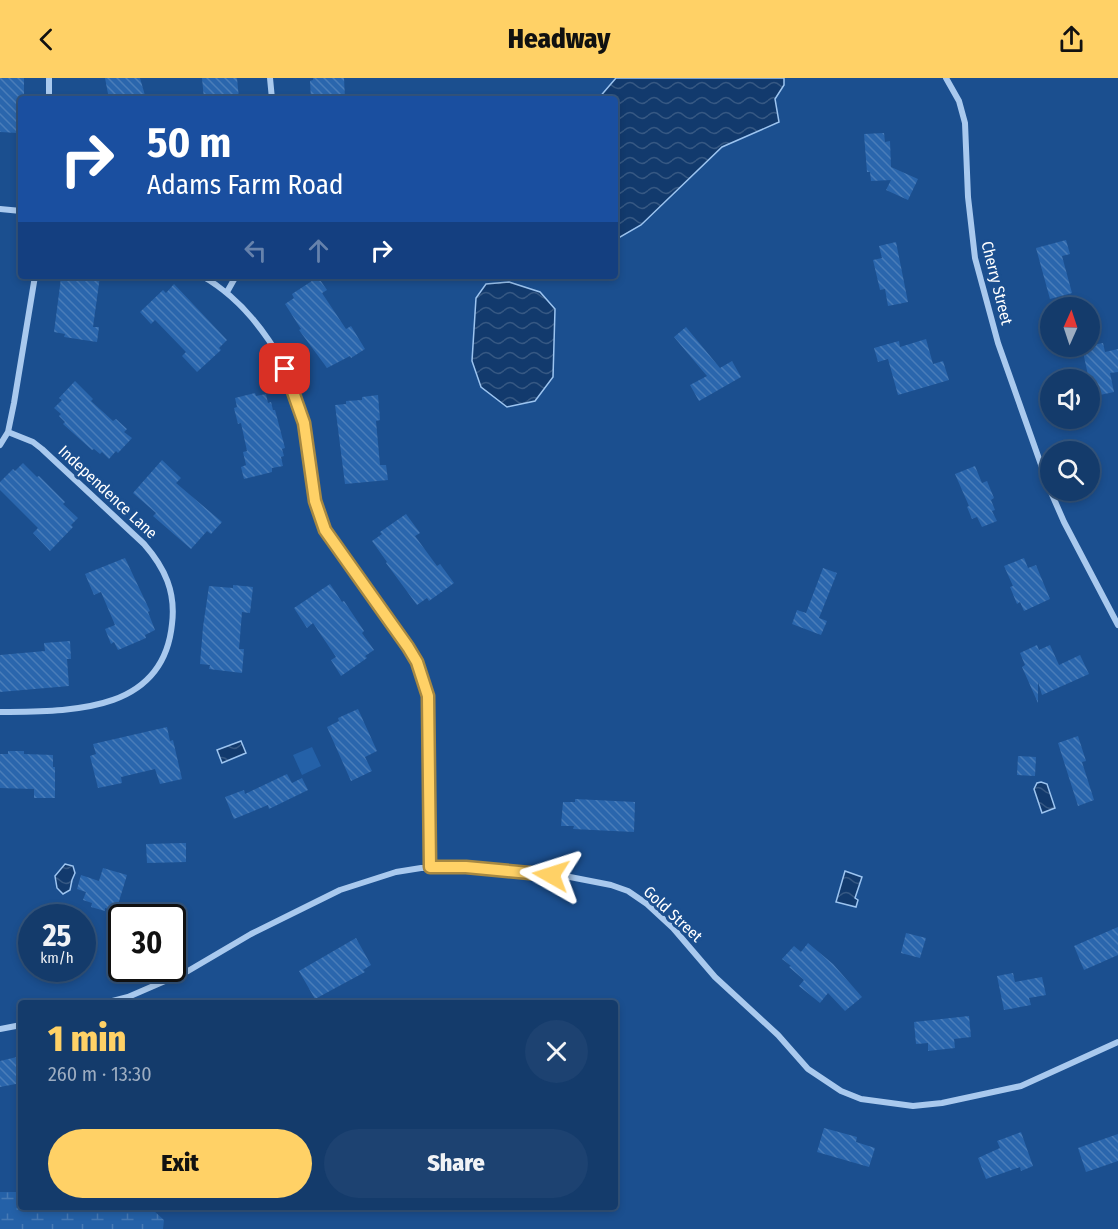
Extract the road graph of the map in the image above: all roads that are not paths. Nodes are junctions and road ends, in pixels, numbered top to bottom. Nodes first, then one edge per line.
1 (49, 78) edge
2 (270, 78) edge
3 (946, 78) edge
4 (49, 96) edge
5 (272, 96) edge
6 (0, 209) edge
7 (18, 211) edge
8 (35, 279) edge
9 (207, 279) edge
10 (234, 279) edge
11 (227, 292) junction
12 (8, 432) junction
13 (0, 445) edge
14 (1040, 462) edge
15 (1055, 501) edge
16 (1118, 625) edge
17 (0, 712) edge
18 (430, 867) junction
19 (116, 1000) edge
20 (18, 1026) edge
21 (0, 1029) edge
22 (1118, 1042) edge

1 - 4 street
2 - 5 street
3 - 14 street, Cherry Street
6 - 7 street
8 - 12 street
9 - 11 street
10 - 11 street
11 - 18 street
12 - 13 street
12 - 17 street, Independence Lane
15 - 16 street, Cherry Street
18 - 19 street, Gold Street
18 - 22 street, Gold Street
20 - 21 street

